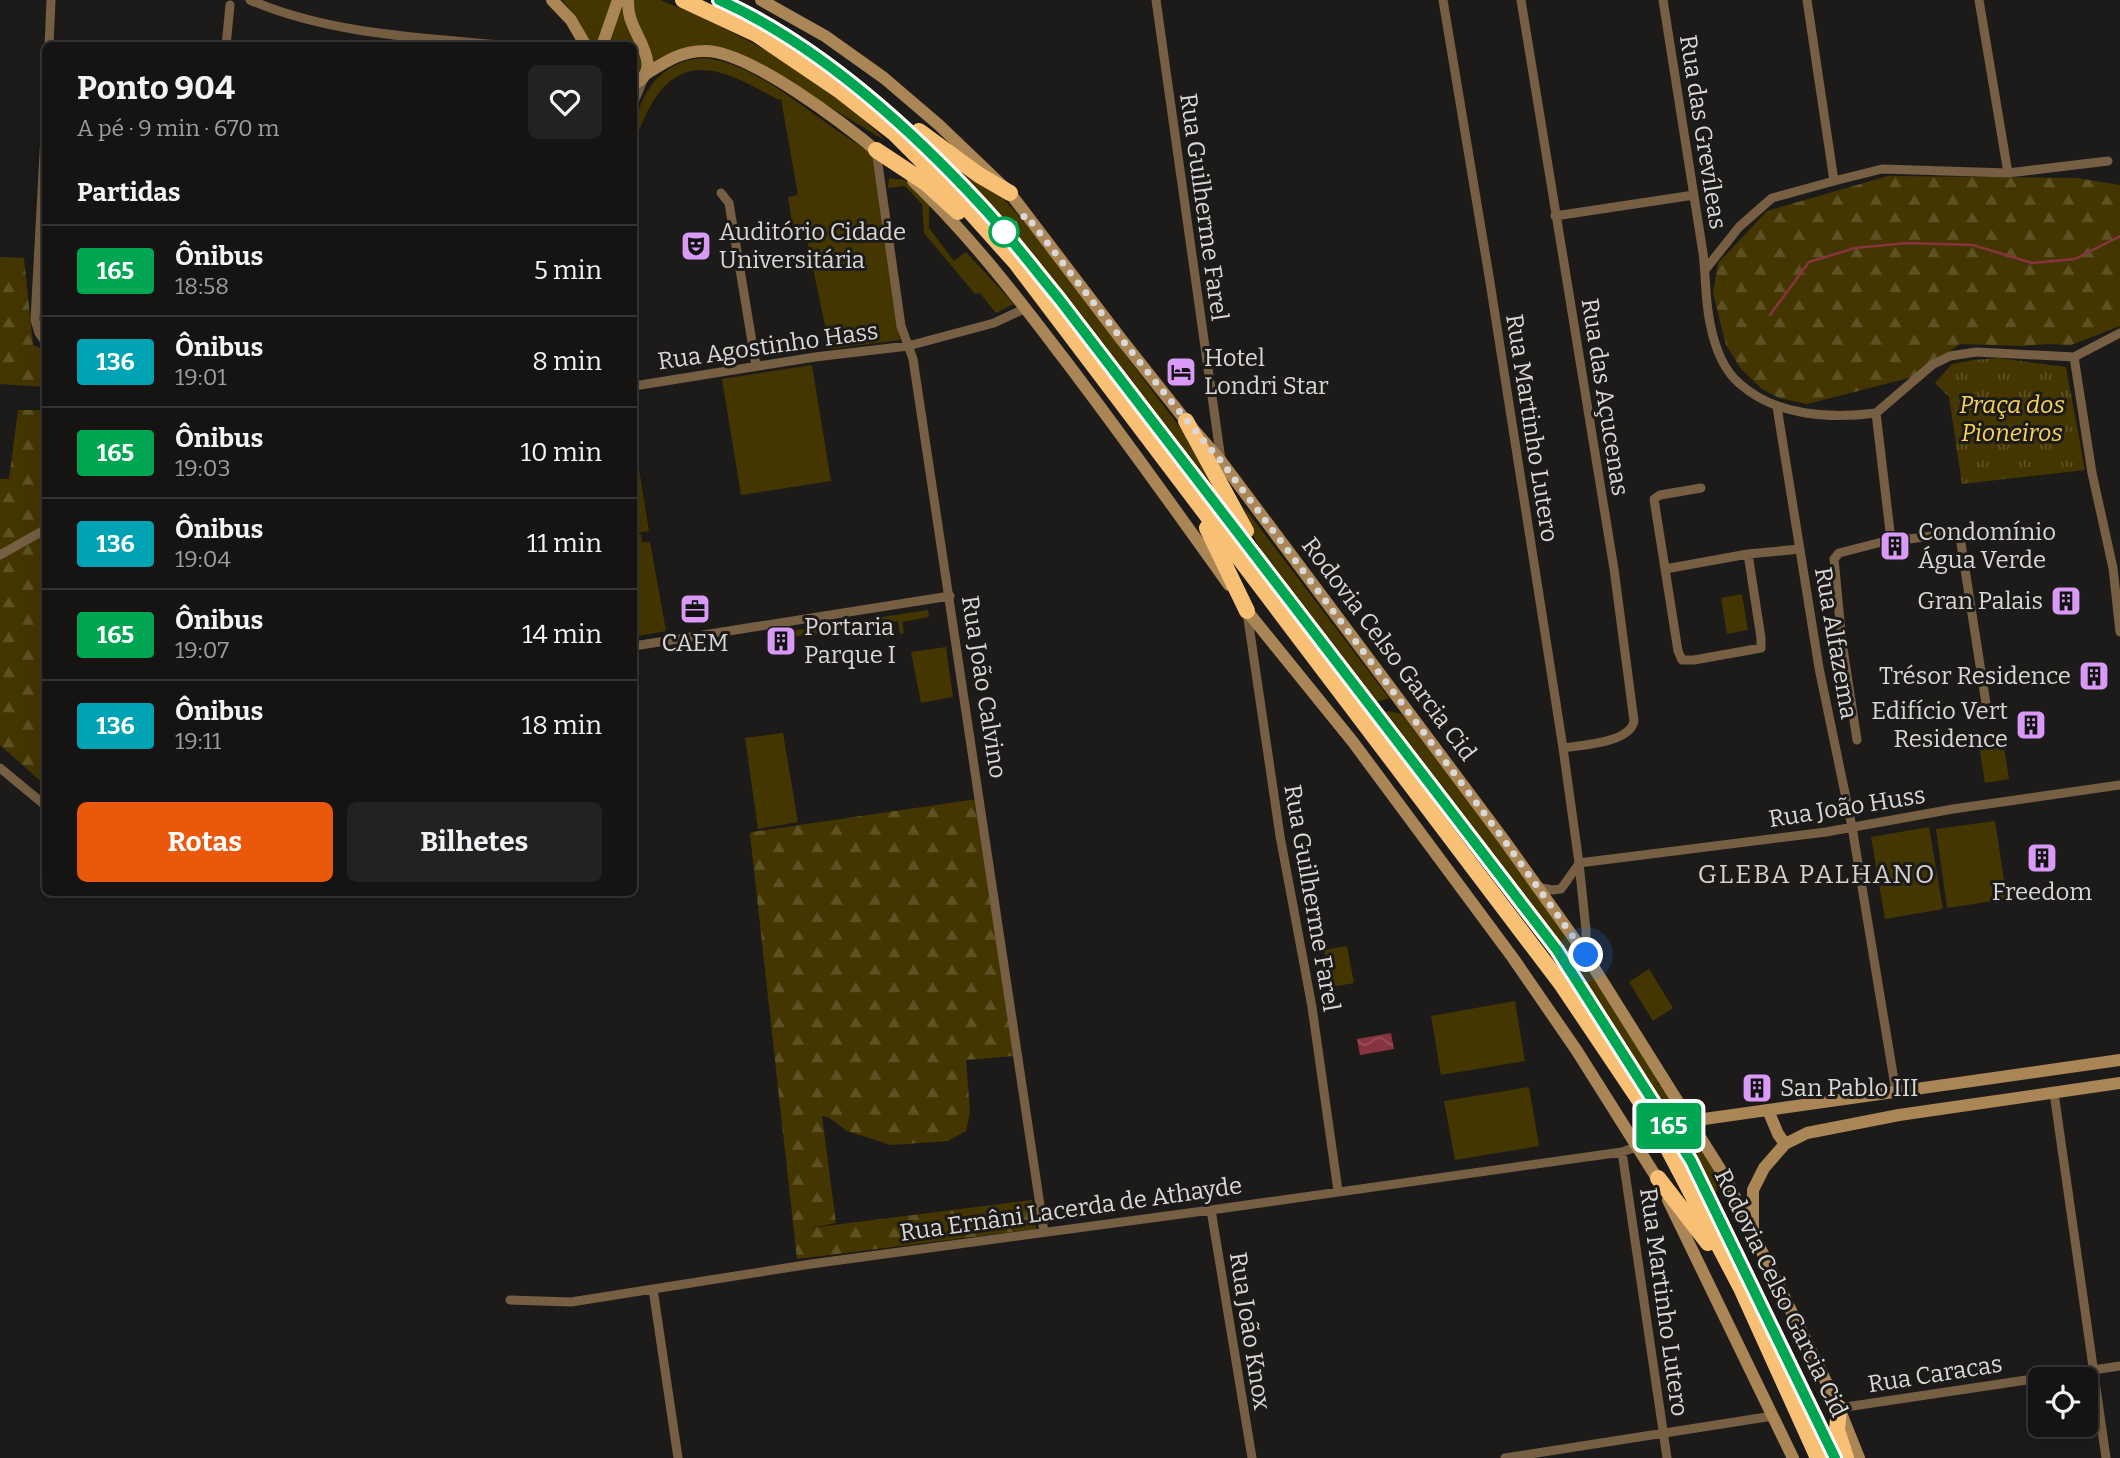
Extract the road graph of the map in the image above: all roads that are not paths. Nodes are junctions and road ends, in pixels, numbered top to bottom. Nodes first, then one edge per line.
1 (51, 0) edge
2 (250, 0) edge
3 (552, 0) edge
4 (618, 0) edge
5 (628, 0) edge
6 (683, 0) edge
7 (719, 0) edge
8 (761, 0) edge
9 (1156, 0) edge
10 (1443, 0) edge
11 (1521, 0) edge
12 (1663, 0) edge
13 (1807, 0) edge
14 (1979, 0) edge
15 (230, 5) dead end
16 (49, 42) edge
17 (226, 42) edge
18 (426, 42) edge
19 (584, 42) edge
20 (604, 42) edge
21 (646, 74) junction
22 (637, 83) edge
23 (865, 94) junction
24 (637, 95) edge
25 (876, 150) junction
26 (2108, 161) dead end
27 (2008, 173) junction
28 (1834, 181) junction
29 (42, 191) edge
30 (722, 193) dead end
31 (1010, 193) junction
32 (1694, 195) junction
33 (1555, 216) junction
34 (1016, 263) junction
35 (1706, 270) junction
36 (1026, 309) junction
37 (2120, 333) edge
38 (42, 337) edge
39 (908, 346) junction
40 (2074, 357) junction
41 (755, 366) junction
42 (637, 386) edge
43 (1777, 407) junction
44 (1876, 413) junction
45 (1186, 421) junction
46 (1221, 461) junction
47 (1700, 488) dead end
48 (1193, 497) junction
49 (42, 531) edge
50 (1887, 541) junction
51 (1800, 549) junction
52 (1748, 554) junction
53 (0, 555) edge
54 (1260, 562) junction
55 (2116, 566) edge
56 (1665, 569) junction
57 (950, 596) junction
58 (1247, 611) junction
59 (2120, 632) edge
60 (637, 646) edge
61 (1987, 710) dead end
62 (1857, 740) dead end
63 (1563, 748) junction
64 (0, 768) edge
65 (2120, 785) edge
66 (42, 803) edge
67 (1852, 827) junction
68 (1579, 863) junction
69 (1537, 887) junction
70 (1586, 955) junction
71 (2120, 1060) edge
72 (2120, 1083) edge
73 (1896, 1092) junction
74 (2054, 1093) junction
75 (1768, 1110) junction
76 (1899, 1115) junction
77 (1690, 1121) junction
78 (1785, 1144) junction
79 (1636, 1147) junction
80 (1622, 1152) junction
81 (1658, 1178) junction
82 (1338, 1191) junction
83 (1211, 1210) junction
84 (1044, 1232) junction
85 (1754, 1232) junction
86 (1741, 1288) junction
87 (653, 1289) junction
88 (510, 1300) dead end
89 (2120, 1366) edge
90 (2093, 1367) edge
91 (2098, 1369) edge
92 (2028, 1380) edge
93 (2098, 1404) edge
94 (1839, 1408) junction
95 (1773, 1416) junction
96 (1663, 1433) junction
97 (678, 1458) edge
98 (1252, 1458) edge
99 (1505, 1458) edge
100 (1667, 1458) edge
101 (1793, 1458) edge
102 (1818, 1458) edge
103 (1835, 1458) edge
104 (1846, 1458) edge
105 (1859, 1458) edge
106 (2106, 1458) edge

1 - 16 street
2 - 18 street
3 - 19 street
4 - 20 street
5 - 21 street
6 - 34 highway, Rodovia Celso Garcia Cid
7 - 23 highway, Rodovia Celso Garcia Cid
8 - 31 street, Rodovia Celso Garcia Cid
9 - 46 street, Rua Guilherme Farel
10 - 63 street, Rua Martinho Lutero
11 - 33 street, Rua das Açucenas
12 - 32 street, Rua das Grevíleas
13 - 28 street
14 - 27 street
15 - 17 street
21 - 22 street
21 - 24 street
21 - 25 street
23 - 31 highway
23 - 54 highway, Rodovia Celso Garcia Cid
25 - 34 highway
25 - 36 street
25 - 39 street, Rua João Calvino
26 - 27 street
27 - 28 street
28 - 35 street
29 - 38 street
30 - 41 street
31 - 45 street, Rodovia Celso Garcia Cid
32 - 33 street
32 - 35 street, Rua das Grevíleas
33 - 63 street, Rua das Açucenas
34 - 48 highway, Rodovia Celso Garcia Cid
35 - 43 street, Rua das Grevíleas
36 - 39 street, Rua Agostinho Hass
36 - 58 street
37 - 40 street
39 - 41 street, Rua Agostinho Hass
39 - 57 street, Rua João Calvino
40 - 44 street
40 - 55 street
41 - 42 street, Rua Agostinho Hass
43 - 44 street
43 - 51 street, Rua Alfazema
44 - 50 street
45 - 46 street, Rodovia Celso Garcia Cid
45 - 54 highway
46 - 69 street, Rodovia Celso Garcia Cid
47 - 56 street
48 - 58 highway
48 - 86 highway, Rodovia Celso Garcia Cid
49 - 53 street
50 - 61 street
50 - 62 street
51 - 52 street
51 - 67 street, Rua Alfazema
52 - 56 street
52 - 56 street
54 - 103 highway, Rodovia Celso Garcia Cid
55 - 59 street
57 - 60 street
57 - 84 street, Rua João Calvino
58 - 79 street
58 - 82 street, Rua Guilherme Farel
63 - 68 street, Rua Martinho Lutero
64 - 66 street
65 - 67 street, Rua João Huss
67 - 68 street, Rua João Huss
67 - 73 street, Rua Alfazema
68 - 69 street
68 - 70 street
69 - 70 street, Rodovia Celso Garcia Cid
70 - 77 street, Rodovia Celso Garcia Cid
71 - 73 street
72 - 74 street
73 - 75 street
73 - 76 street
74 - 76 street
74 - 90 street
75 - 77 street
75 - 78 street
76 - 78 street
77 - 85 street, Rodovia Celso Garcia Cid
78 - 85 street
79 - 80 street, Rua Ernâni Lacerda de Athayde
79 - 81 street
80 - 82 street, Rua Ernâni Lacerda de Athayde
80 - 96 street, Rua Martinho Lutero
81 - 86 highway
81 - 95 street
82 - 83 street, Rua Ernâni Lacerda de Athayde
83 - 84 street, Rua Ernâni Lacerda de Athayde
83 - 98 street, Rua João Knox
84 - 87 street, Rua Ernâni Lacerda de Athayde
85 - 94 street, Rodovia Celso Garcia Cid
86 - 102 highway, Rodovia Celso Garcia Cid
87 - 88 street, Rua Ernâni Lacerda de Athayde
87 - 97 street
89 - 91 street, Rua Caracas
92 - 94 street, Rua Caracas
93 - 106 street
94 - 104 highway
94 - 105 street, Rodovia Celso Garcia Cid
95 - 96 street
95 - 101 street
96 - 99 street
96 - 100 street, Rua Martinho Lutero

